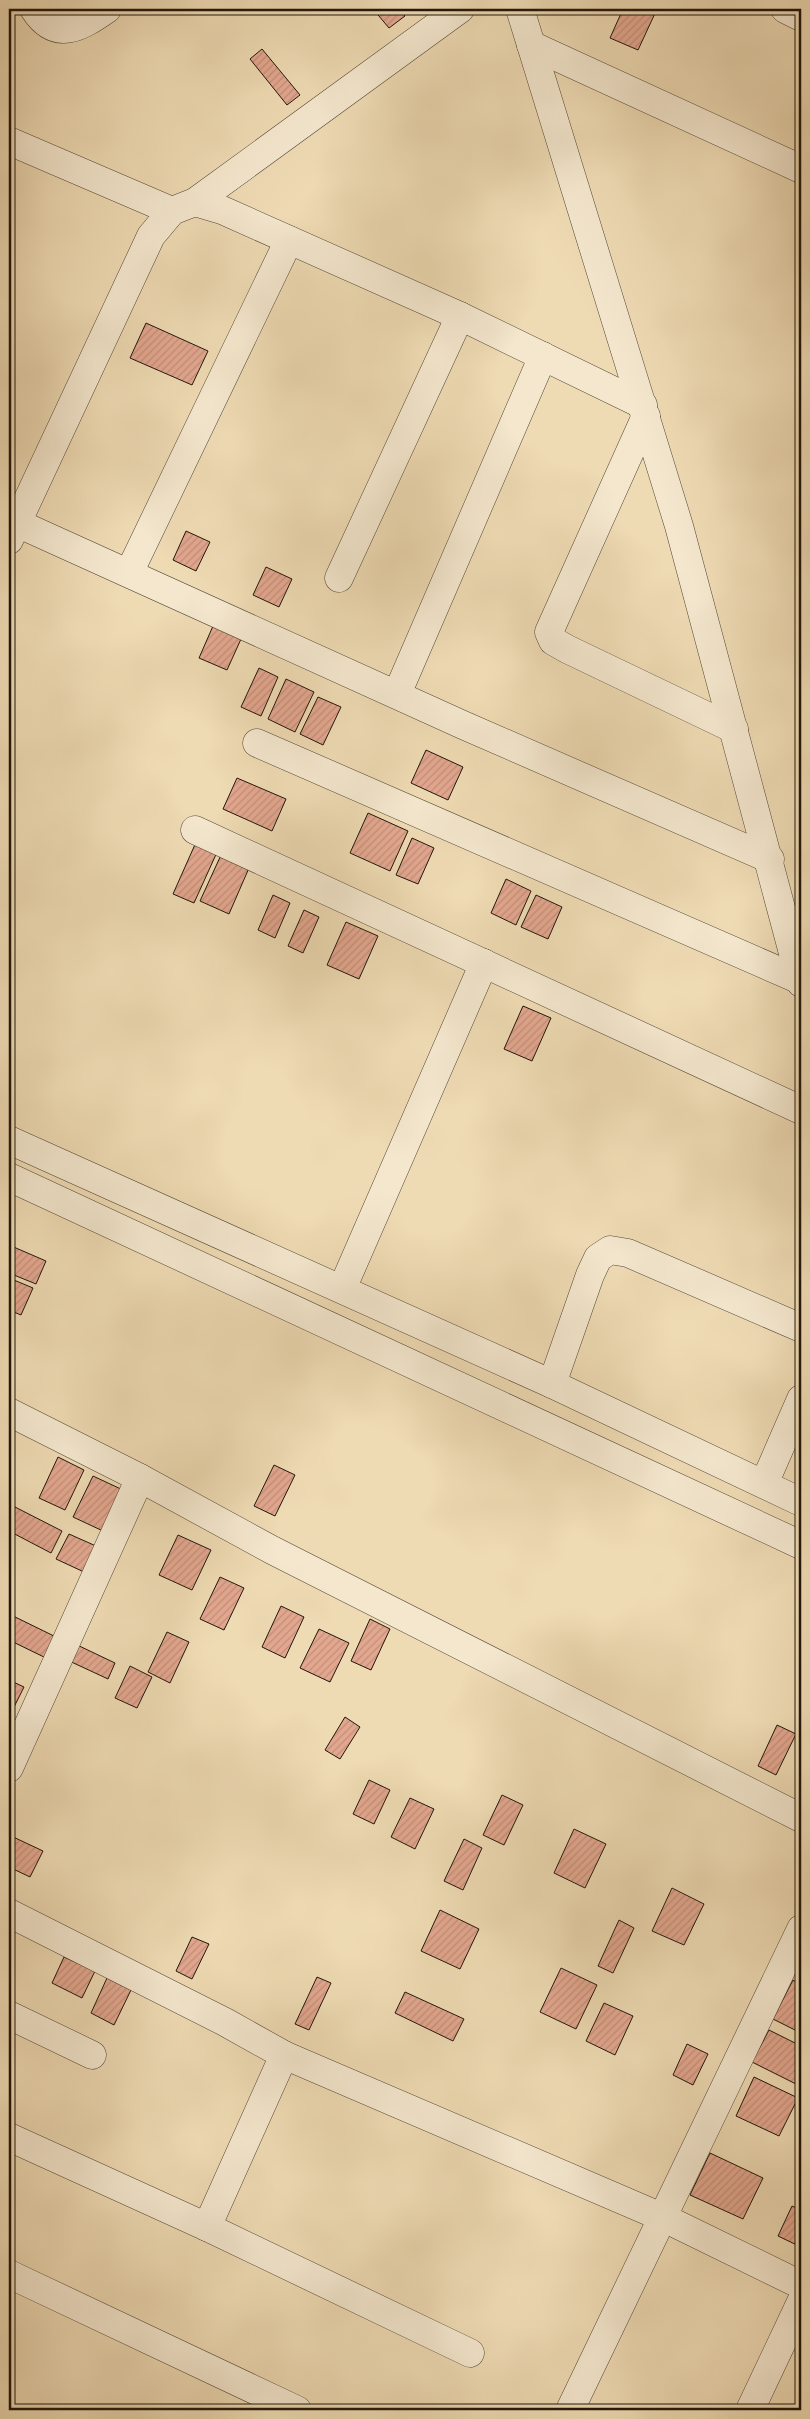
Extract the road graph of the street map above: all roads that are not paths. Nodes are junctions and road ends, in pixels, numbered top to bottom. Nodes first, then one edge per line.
1 (34, 9) edge
2 (107, 9) edge
3 (460, 9) edge
4 (520, 9) edge
5 (785, 9) edge
6 (801, 17) edge
7 (531, 45) junction
8 (9, 141) edge
9 (801, 169) edge
10 (183, 206) junction
11 (289, 240) junction
12 (460, 316) junction
13 (543, 356) junction
14 (644, 411) junction
15 (13, 531) edge
16 (129, 573) junction
17 (340, 578) dead end
18 (397, 694) junction
19 (734, 729) junction
20 (257, 743) dead end
21 (195, 830) dead end
22 (770, 859) junction
23 (789, 893) edge
24 (484, 963) junction
25 (801, 982) edge
26 (801, 1110) edge
27 (9, 1140) edge
28 (9, 1177) edge
29 (342, 1289) junction
30 (801, 1328) edge
31 (552, 1384) junction
32 (801, 1399) edge
33 (9, 1412) edge
34 (140, 1478) junction
35 (764, 1484) junction
36 (801, 1502) edge
37 (801, 1545) edge
38 (9, 1768) edge
39 (801, 1818) edge
40 (9, 1913) edge
41 (801, 1929) edge
42 (9, 2015) edge
43 (92, 2055) dead end
44 (284, 2056) junction
45 (9, 2138) edge
46 (664, 2218) junction
47 (207, 2227) junction
48 (9, 2274) edge
49 (801, 2285) edge
50 (801, 2302) edge
51 (470, 2353) dead end
52 (297, 2410) edge
53 (570, 2410) edge
54 (750, 2410) edge

1 - 2 street
3 - 10 street
4 - 7 street
5 - 6 street
7 - 9 street
7 - 14 street
8 - 10 street
10 - 11 street
10 - 15 street
11 - 12 street
11 - 16 street
12 - 13 street
12 - 17 street
13 - 14 street
13 - 18 street
14 - 19 street
14 - 19 street
15 - 16 street
16 - 18 street
18 - 22 street
19 - 22 street
20 - 25 street
21 - 24 street
22 - 23 street
23 - 25 street
24 - 26 street
24 - 29 street
27 - 29 street
28 - 37 street
29 - 31 street
30 - 31 street
31 - 35 street
32 - 35 street
33 - 34 street
34 - 38 street
34 - 39 street
35 - 36 street
40 - 44 street
41 - 46 street
42 - 43 street
44 - 46 street
44 - 47 street
45 - 47 street
46 - 49 street
46 - 53 street
47 - 51 street
48 - 52 street
50 - 54 street

